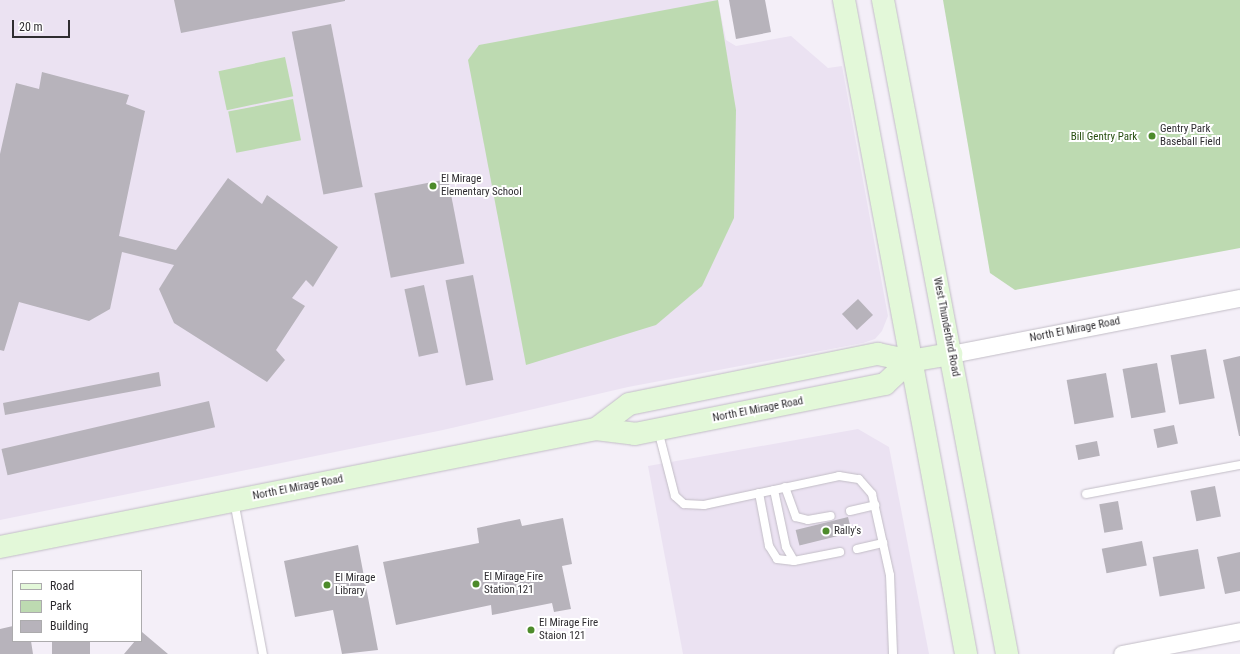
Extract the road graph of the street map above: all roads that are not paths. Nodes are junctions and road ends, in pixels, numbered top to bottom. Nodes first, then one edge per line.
1 (844, 0) edge
2 (884, 0) edge
3 (1240, 298) edge
4 (951, 354) junction
5 (910, 361) junction
6 (596, 429) junction
7 (658, 429) junction
8 (1240, 465) edge
9 (786, 487) junction
10 (774, 490) junction
11 (759, 493) junction
12 (1086, 494) dead end
13 (234, 501) junction
14 (875, 505) junction
15 (850, 511) dead end
16 (831, 516) dead end
17 (883, 543) junction
18 (0, 547) edge
19 (857, 548) dead end
20 (840, 552) dead end
21 (794, 561) junction
22 (1240, 631) edge
23 (263, 654) edge
24 (893, 654) edge
25 (966, 654) edge
26 (1006, 654) edge
27 (1122, 654) edge

1 - 5 main road
2 - 4 main road, West Thunderbird Road
3 - 4 street, North El Mirage Road
4 - 5 main road, North El Mirage Road
4 - 26 main road, West Thunderbird Road
5 - 6 main road, North El Mirage Road
5 - 7 main road, North El Mirage Road
5 - 25 main road
6 - 7 main road, North El Mirage Road
6 - 13 main road, North El Mirage Road
7 - 11 lane
8 - 12 lane
9 - 10 lane
9 - 14 lane
9 - 16 lane
10 - 11 lane
10 - 21 lane
11 - 21 lane
13 - 18 main road, North El Mirage Road
13 - 23 lane
14 - 15 lane
14 - 17 lane
17 - 19 lane
17 - 24 lane
20 - 21 lane
22 - 27 street

